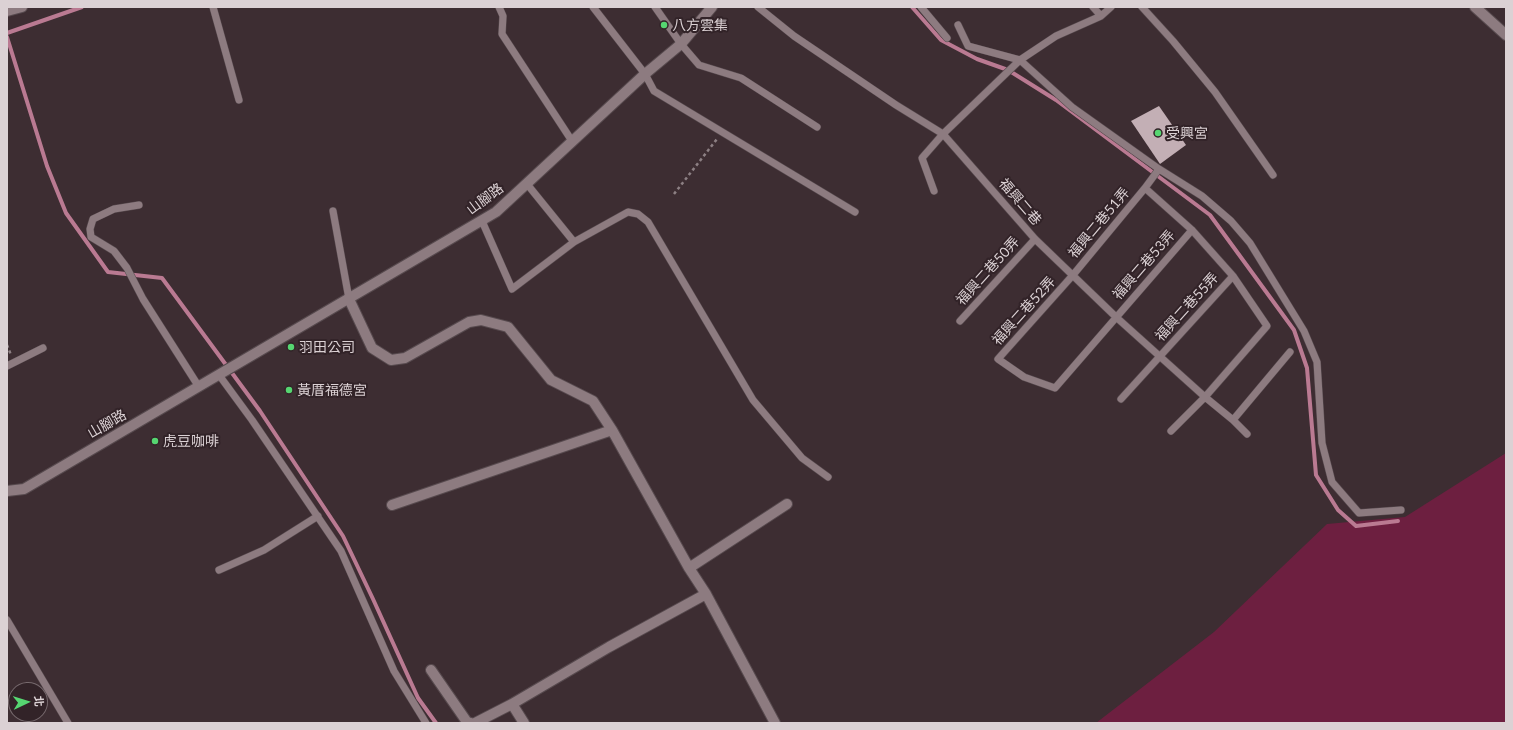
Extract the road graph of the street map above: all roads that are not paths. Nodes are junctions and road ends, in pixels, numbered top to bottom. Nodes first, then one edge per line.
1 (22, 7) edge
2 (213, 7) edge
3 (499, 7) edge
4 (593, 7) edge
5 (655, 7) edge
6 (712, 7) edge
7 (758, 7) edge
8 (921, 7) edge
9 (1093, 7) edge
10 (1111, 7) edge
11 (1142, 7) edge
12 (1475, 7) edge
13 (7, 11) edge
14 (1101, 16) junction
15 (958, 25) dead end
16 (1506, 35) edge
17 (947, 38) dead end
18 (681, 44) junction
19 (1020, 60) junction
20 (645, 74) junction
21 (239, 100) dead end
22 (817, 127) dead end
23 (943, 134) junction
24 (572, 141) junction
25 (1159, 169) junction
26 (1273, 175) dead end
27 (527, 184) junction
28 (1145, 188) junction
29 (934, 191) dead end
30 (139, 205) dead end
31 (333, 211) dead end
32 (855, 212) dead end
33 (482, 221) junction
34 (1192, 230) junction
35 (1034, 239) junction
36 (574, 242) junction
37 (1074, 275) junction
38 (1233, 276) junction
39 (349, 299) junction
40 (1116, 317) junction
41 (960, 321) dead end
42 (43, 348) dead end
43 (1290, 352) dead end
44 (1161, 356) junction
45 (7, 366) edge
46 (219, 375) junction
47 (1024, 377) joint
48 (199, 387) junction
49 (1205, 397) junction
50 (1121, 399) dead end
51 (1233, 420) junction
52 (612, 430) junction
53 (1171, 431) dead end
54 (1247, 434) dead end
55 (828, 477) dead end
56 (7, 492) edge
57 (786, 504) dead end
58 (392, 505) dead end
59 (1401, 510) dead end
60 (318, 516) junction
61 (689, 568) junction
62 (219, 570) dead end
63 (706, 594) junction
64 (7, 620) edge
65 (431, 670) dead end
66 (512, 704) junction
67 (68, 723) edge
68 (426, 723) edge
69 (471, 723) edge
70 (475, 723) edge
71 (524, 723) edge
72 (775, 723) edge

1 - 13 street
2 - 21 lane
3 - 24 lane
4 - 20 lane
5 - 18 lane
6 - 18 street, 山腳路
7 - 23 lane, 福興二巷
8 - 17 lane
9 - 14 lane
10 - 14 lane
11 - 26 lane
12 - 16 street
14 - 19 lane
15 - 19 lane
18 - 20 street, 山腳路
18 - 22 lane
19 - 23 lane
19 - 25 lane
20 - 24 street, 山腳路
20 - 32 lane
23 - 29 lane
23 - 35 lane, 福興二巷
24 - 27 street, 山腳路
25 - 28 lane, 福興二巷51弄
25 - 59 lane
27 - 33 street, 山腳路
27 - 36 lane
28 - 34 lane
28 - 37 lane, 福興二巷51弄
30 - 48 lane
31 - 39 lane
33 - 36 lane
33 - 39 street, 山腳路
34 - 38 lane
34 - 40 lane, 福興二巷53弄
35 - 37 lane, 福興二巷
35 - 41 lane, 福興二巷50弄
36 - 55 lane
37 - 40 lane, 福興二巷
37 - 47 lane, 福興二巷52弄
38 - 44 lane, 福興二巷55弄
38 - 49 lane
39 - 46 street, 山腳路
39 - 52 street
40 - 44 lane, 福興二巷
40 - 47 lane, 福興二巷53弄
42 - 45 lane
43 - 51 lane
44 - 49 lane, 福興二巷
44 - 50 lane, 福興二巷55弄
46 - 48 street, 山腳路
46 - 60 lane
48 - 56 street, 山腳路
49 - 51 lane, 福興二巷
49 - 53 lane
51 - 54 lane, 福興二巷
52 - 58 street
52 - 61 street
57 - 61 street
60 - 62 lane
60 - 68 lane
61 - 63 street
63 - 66 street
63 - 72 street
64 - 67 lane
65 - 69 street
66 - 70 street
66 - 71 street

